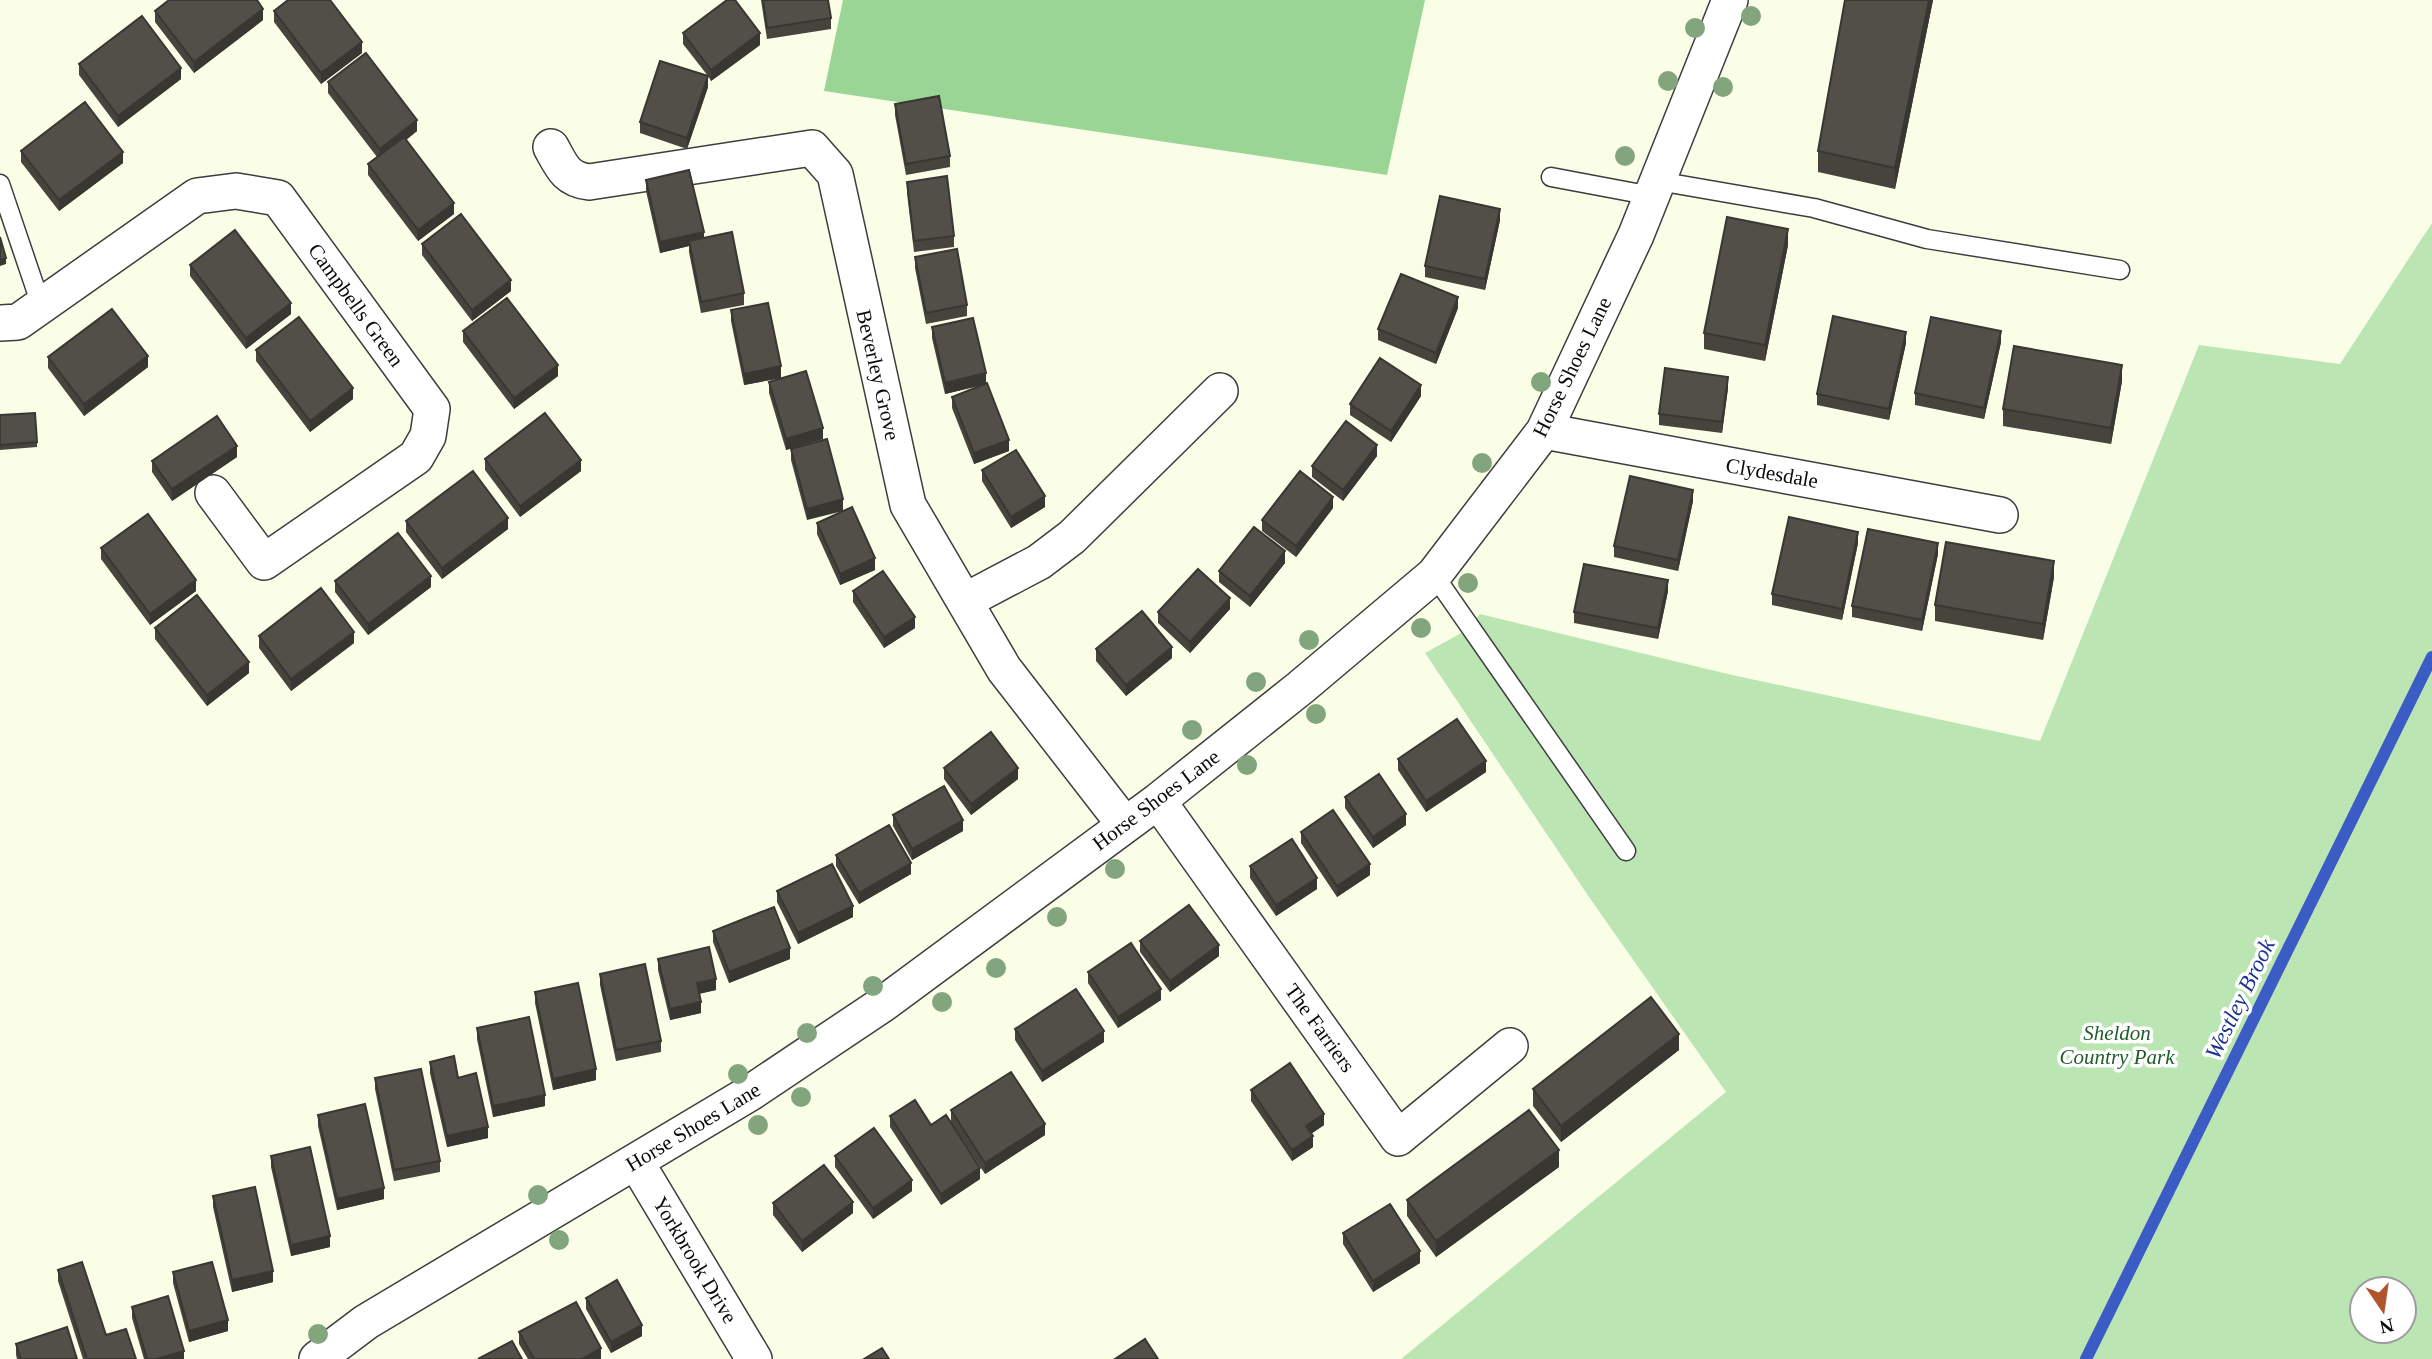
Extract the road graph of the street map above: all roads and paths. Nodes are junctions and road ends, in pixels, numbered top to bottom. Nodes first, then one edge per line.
1 (1730, 0) edge
2 (551, 147) dead end
3 (1551, 177) dead end
4 (0, 184) edge
5 (1655, 189) junction
6 (2120, 270) dead end
7 (41, 305) junction
8 (0, 323) edge
9 (1220, 391) dead end
10 (1544, 431) junction
11 (213, 493) dead end
12 (2000, 515) dead end
13 (1434, 575) junction
14 (965, 601) junction
15 (1158, 801) junction
16 (1125, 825) junction
17 (1626, 851) dead end
18 (1510, 1046) dead end
19 (636, 1162) junction
20 (317, 1359) edge
21 (754, 1359) edge

1 - 5 street, Horse Shoes Lane
2 - 14 street, Beverley Grove
3 - 5 lane
4 - 7 lane
5 - 6 lane
5 - 10 street, Horse Shoes Lane
7 - 8 street, Campbells Green
7 - 11 street, Campbells Green
9 - 14 street
10 - 12 street, Clydesdale
10 - 13 street, Horse Shoes Lane
13 - 15 street, Horse Shoes Lane
13 - 17 lane
14 - 16 street, Beverley Grove
15 - 16 street, Horse Shoes Lane
15 - 18 street, The Farriers
16 - 19 street, Horse Shoes Lane
19 - 20 street, Horse Shoes Lane
19 - 21 street, Yorkbrook Drive

